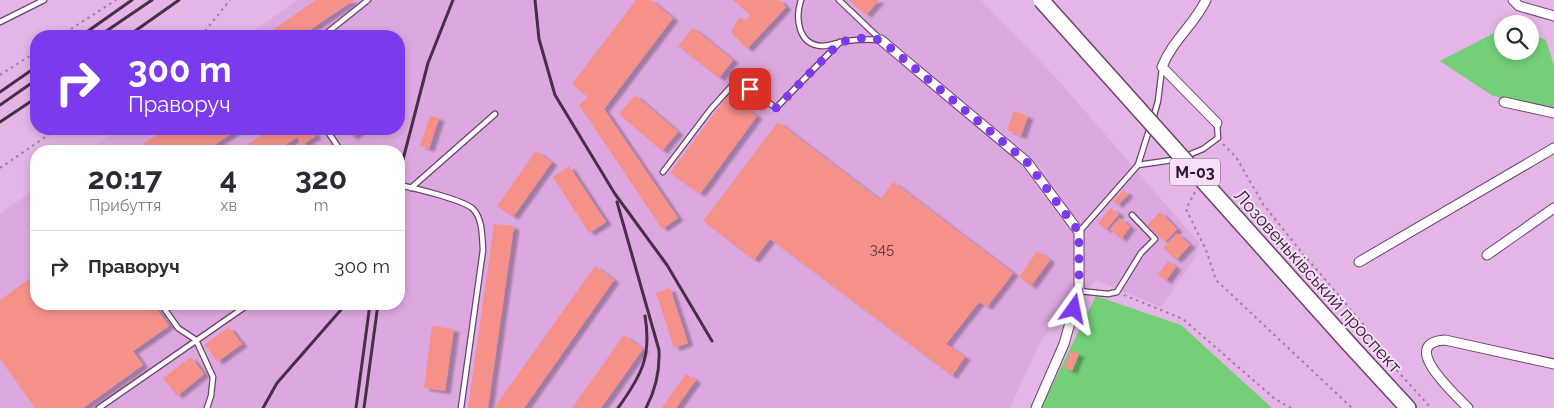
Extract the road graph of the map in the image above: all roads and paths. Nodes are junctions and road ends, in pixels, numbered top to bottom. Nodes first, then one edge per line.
1 (44, 0) edge
2 (116, 0) edge
3 (230, 0) edge
4 (368, 0) edge
5 (801, 0) edge
6 (839, 0) edge
7 (1040, 0) edge
8 (1206, 0) edge
9 (1513, 0) edge
10 (1554, 16) edge
11 (0, 22) edge
12 (69, 30) edge
13 (206, 30) edge
14 (330, 30) edge
15 (881, 40) junction
16 (840, 42) junction
17 (30, 56) edge
18 (1162, 67) junction
19 (0, 75) edge
20 (1504, 102) dead end
21 (1554, 113) edge
22 (495, 114) dead end
23 (1217, 124) joint
24 (48, 135) edge
25 (1218, 138) junction
26 (34, 145) edge
27 (30, 147) edge
28 (1554, 148) edge
29 (1138, 164) junction
30 (0, 168) edge
31 (663, 172) dead end
32 (405, 186) edge
33 (1199, 186) dead end
34 (411, 188) junction
35 (1554, 208) edge
36 (1132, 215) dead end
37 (1079, 232) junction
38 (1487, 255) dead end
39 (1359, 262) dead end
40 (1079, 291) junction
41 (1117, 292) junction
42 (165, 310) edge
43 (240, 310) edge
44 (196, 340) junction
45 (1554, 364) edge
46 (99, 408) edge
47 (207, 408) edge
48 (460, 408) edge
49 (1036, 408) edge
50 (1291, 408) edge
51 (1352, 408) edge
52 (1408, 408) edge
53 (1431, 408) edge
54 (1468, 408) edge

1 - 11 lane
2 - 12 path
3 - 13 path
4 - 14 lane
5 - 16 lane
6 - 15 lane
7 - 52 highway, Лозовеньківський проспект / М-03, bridge
8 - 18 street
9 - 10 street
15 - 16 lane
15 - 37 street
16 - 31 lane
17 - 19 path
18 - 23 street
18 - 29 lane
20 - 21 street
22 - 34 lane
23 - 25 lane
24 - 26 path
25 - 29 lane
25 - 53 path
27 - 30 path
28 - 39 street
29 - 37 lane
32 - 34 lane
33 - 51 path
34 - 48 lane
35 - 38 street
36 - 41 lane
37 - 40 street
40 - 41 lane
40 - 49 street
41 - 50 path
42 - 44 lane
43 - 44 lane
44 - 46 lane
44 - 47 lane
45 - 54 street

